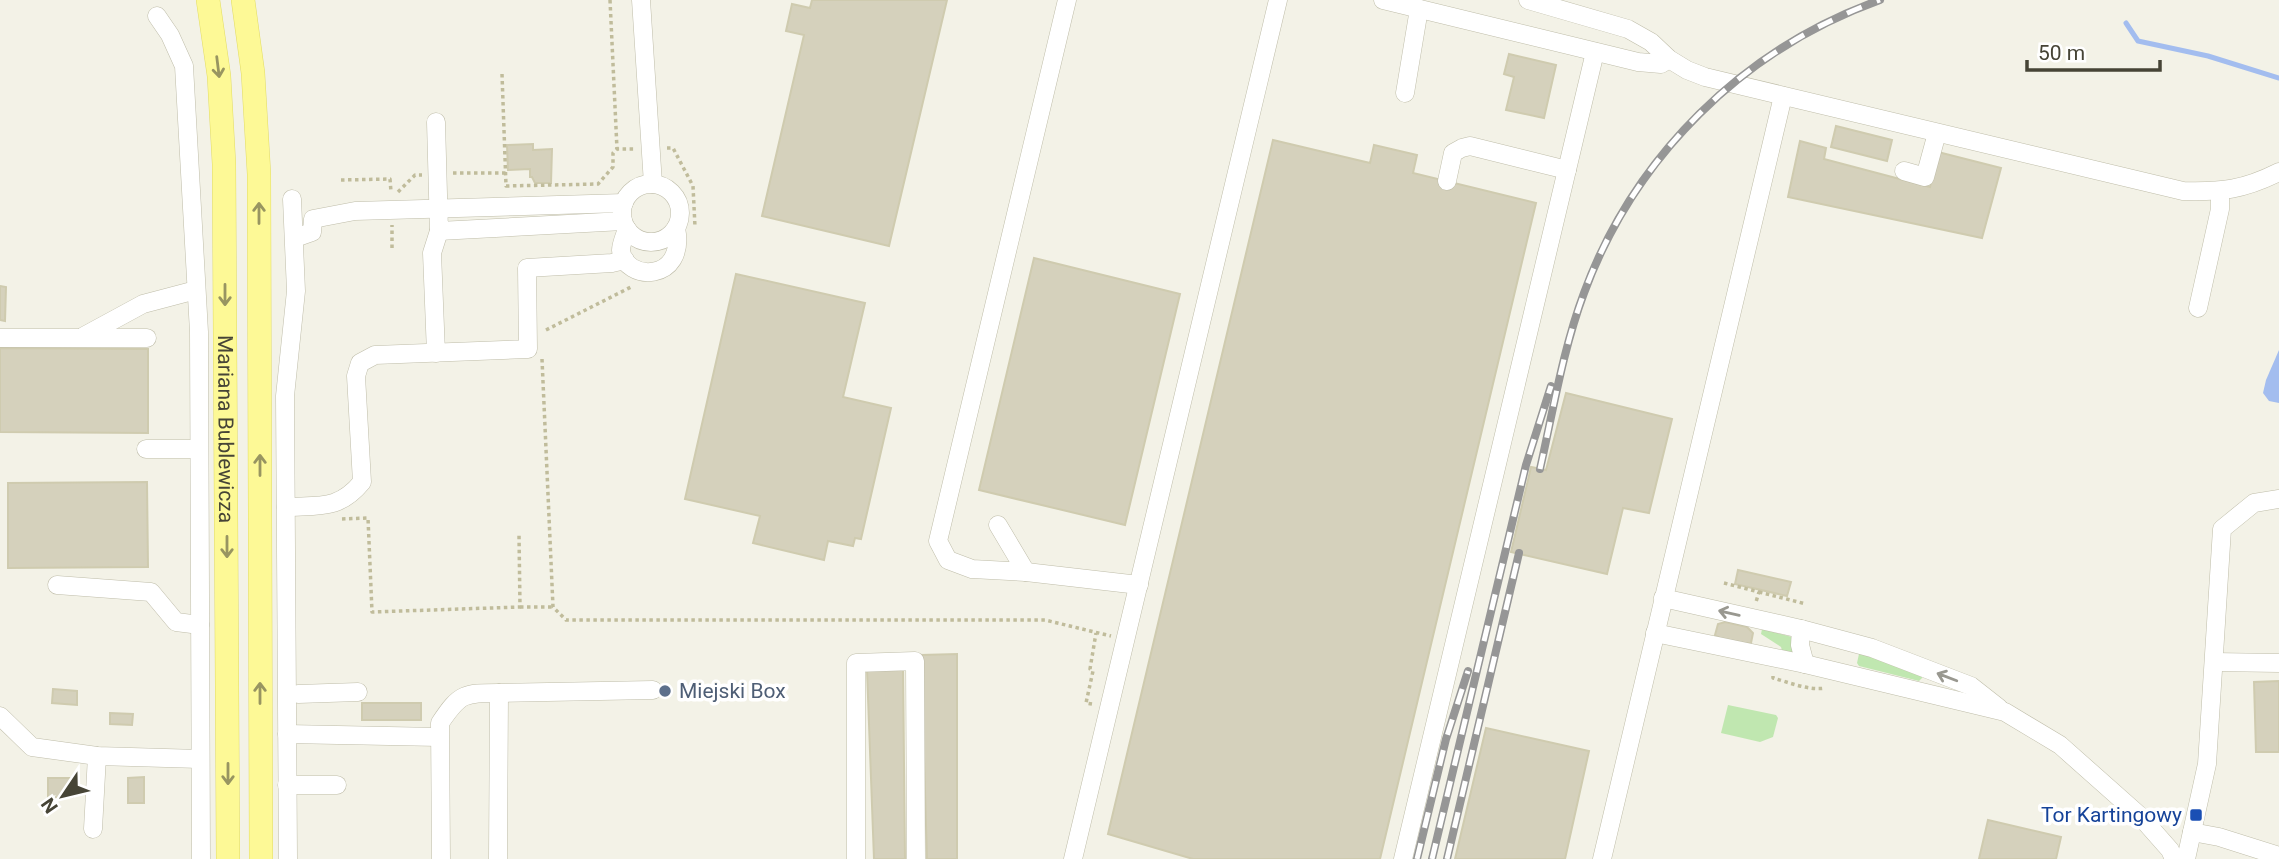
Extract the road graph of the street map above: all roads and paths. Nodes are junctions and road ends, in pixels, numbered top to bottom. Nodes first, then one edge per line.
1 (208, 0) edge
2 (243, 0) edge
3 (610, 0) edge
4 (641, 0) edge
5 (1067, 0) edge
6 (1278, 0) edge
7 (1383, 0) edge
8 (1528, 0) edge
9 (1419, 9) junction
10 (157, 16) dead end
11 (1595, 52) junction
12 (1669, 59) junction
13 (502, 74) dead end
14 (1405, 93) dead end
15 (1783, 96) junction
16 (436, 122) dead end
17 (1937, 133) junction
18 (617, 149) junction
19 (634, 149) dead end
20 (664, 149) dead end
21 (1567, 170) junction
22 (1904, 171) dead end
23 (2279, 172) edge
24 (453, 173) dead end
25 (506, 173) junction
26 (422, 175) dead end
27 (341, 180) dead end
28 (1447, 181) dead end
29 (653, 184) junction
30 (2220, 192) junction
31 (292, 199) dead end
32 (439, 207) junction
33 (625, 218) junction
34 (676, 228) junction
35 (439, 230) junction
36 (695, 236) dead end
37 (391, 237) dead end
38 (295, 238) junction
39 (391, 248) dead end
40 (625, 260) junction
41 (642, 287) dead end
42 (196, 290) junction
43 (2198, 308) dead end
44 (541, 332) dead end
45 (0, 338) edge
46 (80, 338) junction
47 (147, 338) dead end
48 (541, 346) dead end
49 (436, 353) junction
50 (146, 449) dead end
51 (199, 449) junction
52 (2279, 499) edge
53 (286, 507) junction
54 (368, 518) dead end
55 (998, 525) dead end
56 (519, 536) dead end
57 (1027, 572) junction
58 (57, 585) dead end
59 (1139, 585) junction
60 (1759, 592) dead end
61 (1663, 598) junction
62 (1806, 604) dead end
63 (520, 607) junction
64 (553, 607) junction
65 (200, 625) junction
66 (1801, 629) junction
67 (1096, 633) junction
68 (1655, 633) junction
69 (1117, 638) dead end
70 (2214, 662) junction
71 (2279, 663) edge
72 (1805, 664) junction
73 (653, 690) dead end
74 (358, 692) dead end
75 (499, 693) junction
76 (298, 694) dead end
77 (1097, 708) dead end
78 (2005, 712) junction
79 (0, 716) edge
80 (287, 734) junction
81 (439, 737) junction
82 (97, 756) junction
83 (200, 758) junction
84 (288, 785) junction
85 (337, 785) dead end
86 (93, 829) dead end
87 (2192, 832) junction
88 (2279, 856) edge
89 (201, 859) edge
90 (228, 859) edge
91 (261, 859) edge
92 (288, 859) edge
93 (441, 859) edge
94 (498, 859) edge
95 (856, 859) edge
96 (916, 859) edge
97 (1073, 859) edge
98 (1403, 859) edge
99 (1602, 859) edge
100 (2174, 859) edge
101 (2186, 859) edge

1 -> 90 main road, Mariana Bublewicza
91 -> 2 main road, Mariana Bublewicza
3 - 18 path
4 - 29 street
5 - 57 street
6 - 59 street
7 - 9 street
8 - 12 street
9 - 11 street
9 - 14 street
10 - 42 street
11 - 12 street
11 - 21 street
12 - 15 street
13 - 25 path
15 - 17 street
15 - 61 street
16 - 32 street
17 - 22 street
17 - 30 street
18 - 19 path
18 - 25 path
20 - 36 path
21 - 28 street
21 - 98 street
23 - 30 street
24 - 25 path
26 - 27 path
29 - 33 street
29 - 34 street
30 - 43 street
31 - 38 street
32 - 33 street
32 - 35 street
32 - 38 street
33 - 34 street
33 - 35 street
33 - 40 street
34 - 40 street
35 - 49 street
37 - 39 path
38 - 53 street
40 - 49 street
41 - 44 path
42 - 46 street
42 - 51 street
45 - 46 street
46 - 47 street
48 - 64 path
49 - 53 street
50 - 51 street
51 - 65 street
52 - 70 street
53 - 80 street
54 - 63 path
55 - 57 street
56 - 63 path
57 - 59 street
58 - 65 street
59 - 97 street
60 - 62 path
66 -> 61 street
61 - 68 street
63 - 64 path
64 - 67 path
65 - 83 street
66 - 72 street
78 -> 66 street
67 - 69 path
67 - 77 path
68 - 72 street
68 - 99 street
70 - 71 street
70 - 87 street
72 - 78 street
73 - 75 street
74 - 76 street
75 - 81 street
75 - 94 street
78 - 100 street
79 - 82 street
80 - 81 street
80 - 84 street
81 - 93 street
82 - 83 street
82 - 86 street
83 - 89 street
84 - 85 street
84 - 92 street
87 - 88 street
87 - 101 street
95 - 96 street

